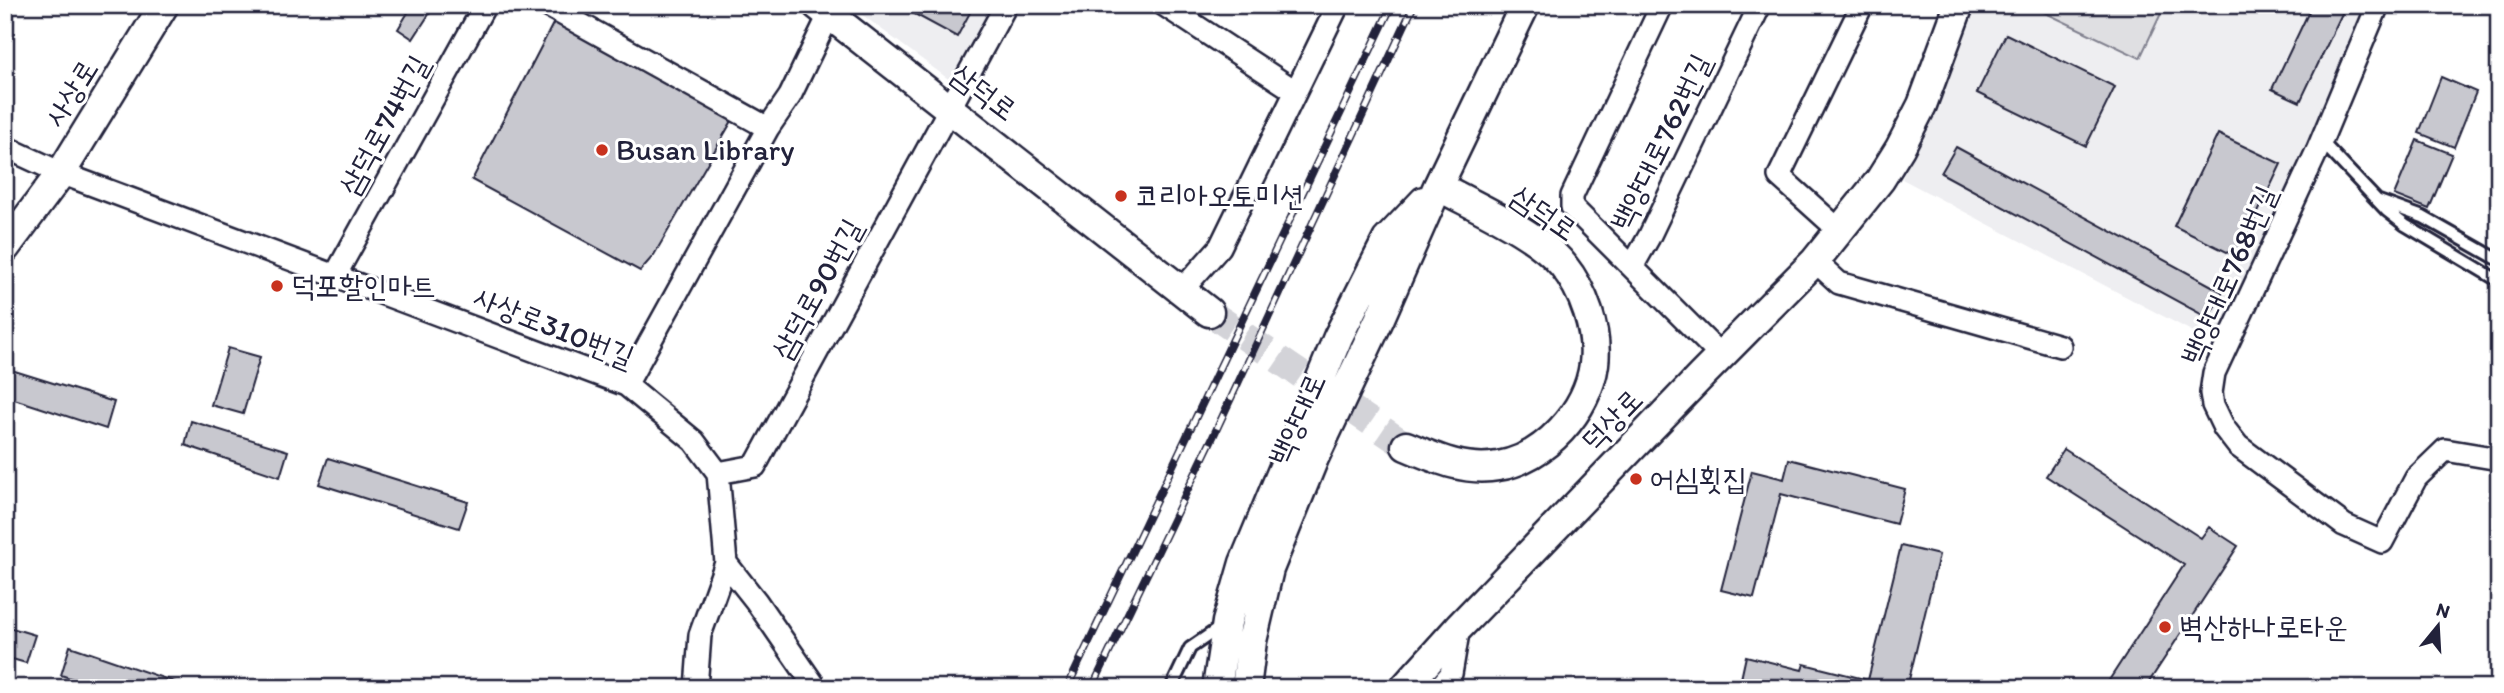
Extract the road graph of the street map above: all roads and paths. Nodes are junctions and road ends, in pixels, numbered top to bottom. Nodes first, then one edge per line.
1 (164, 5) edge
2 (485, 5) edge
3 (546, 5) edge
4 (1006, 5) edge
5 (1164, 5) edge
6 (1338, 5) edge
7 (1525, 5) edge
8 (1662, 5) edge
9 (1760, 5) edge
10 (1862, 5) edge
11 (1959, 5) edge
12 (2378, 5) edge
13 (823, 10) edge
14 (1295, 91) junction
15 (950, 108) junction
16 (768, 128) junction
17 (2321, 141) junction
18 (5, 147) edge
19 (61, 173) junction
20 (1438, 187) junction
21 (2376, 200) junction
22 (1840, 231) junction
23 (5, 248) edge
24 (2499, 260) edge
25 (1815, 261) junction
26 (1632, 267) junction
27 (336, 274) junction
28 (2499, 281) edge
29 (1181, 291) junction
30 (1209, 312) tunnel mouth
31 (2060, 346) dead end
32 (1721, 356) junction
33 (626, 385) junction
34 (1406, 446) tunnel mouth
35 (2499, 460) edge
36 (718, 473) junction
37 (726, 563) junction
38 (1227, 622) junction
39 (1459, 627) junction
40 (696, 688) edge
41 (816, 688) edge
42 (1171, 688) edge
43 (1217, 688) edge
44 (1246, 688) edge
45 (1404, 688) edge
46 (1439, 688) edge

1 - 19 main road, 사상로
2 - 27 street, 삼덕로74번길
3 - 16 street
4 - 15 street
5 - 14 street
6 - 14 street
7 - 20 main road, 백양대로
8 - 26 street, 백양대로762번길
9 - 26 street, 백양대로762번길
10 - 22 street
11 - 22 main road, 덕상로
12 - 17 street, 백양대로768번길
13 - 15 main road, 삼덕로
13 - 16 street
14 - 29 street
15 - 29 main road, 삼덕로
15 - 36 street, 삼덕로90번길
16 - 33 street
17 - 21 lane
17 - 35 street, 백양대로768번길
18 - 19 street, 사상로310번길
19 - 23 main road, 사상로
19 - 27 street, 사상로310번길
20 - 34 main road, 삼덕로
20 - 38 main road, 백양대로
20 - 44 main road, 백양대로
21 - 24 lane
21 - 28 lane
22 - 25 main road, 덕상로
25 - 31 street
25 - 32 main road, 덕상로
26 - 32 street, 백양대로762번길
27 - 33 street, 사상로310번길
29 - 30 main road, 삼덕로
32 - 39 main road, 덕상로
33 - 36 street, 사상로310번길
36 - 37 street
37 - 40 street
37 - 41 street
38 - 42 lane
38 - 43 main road, 백양대로
39 - 45 main road, 덕상로
39 - 46 street

